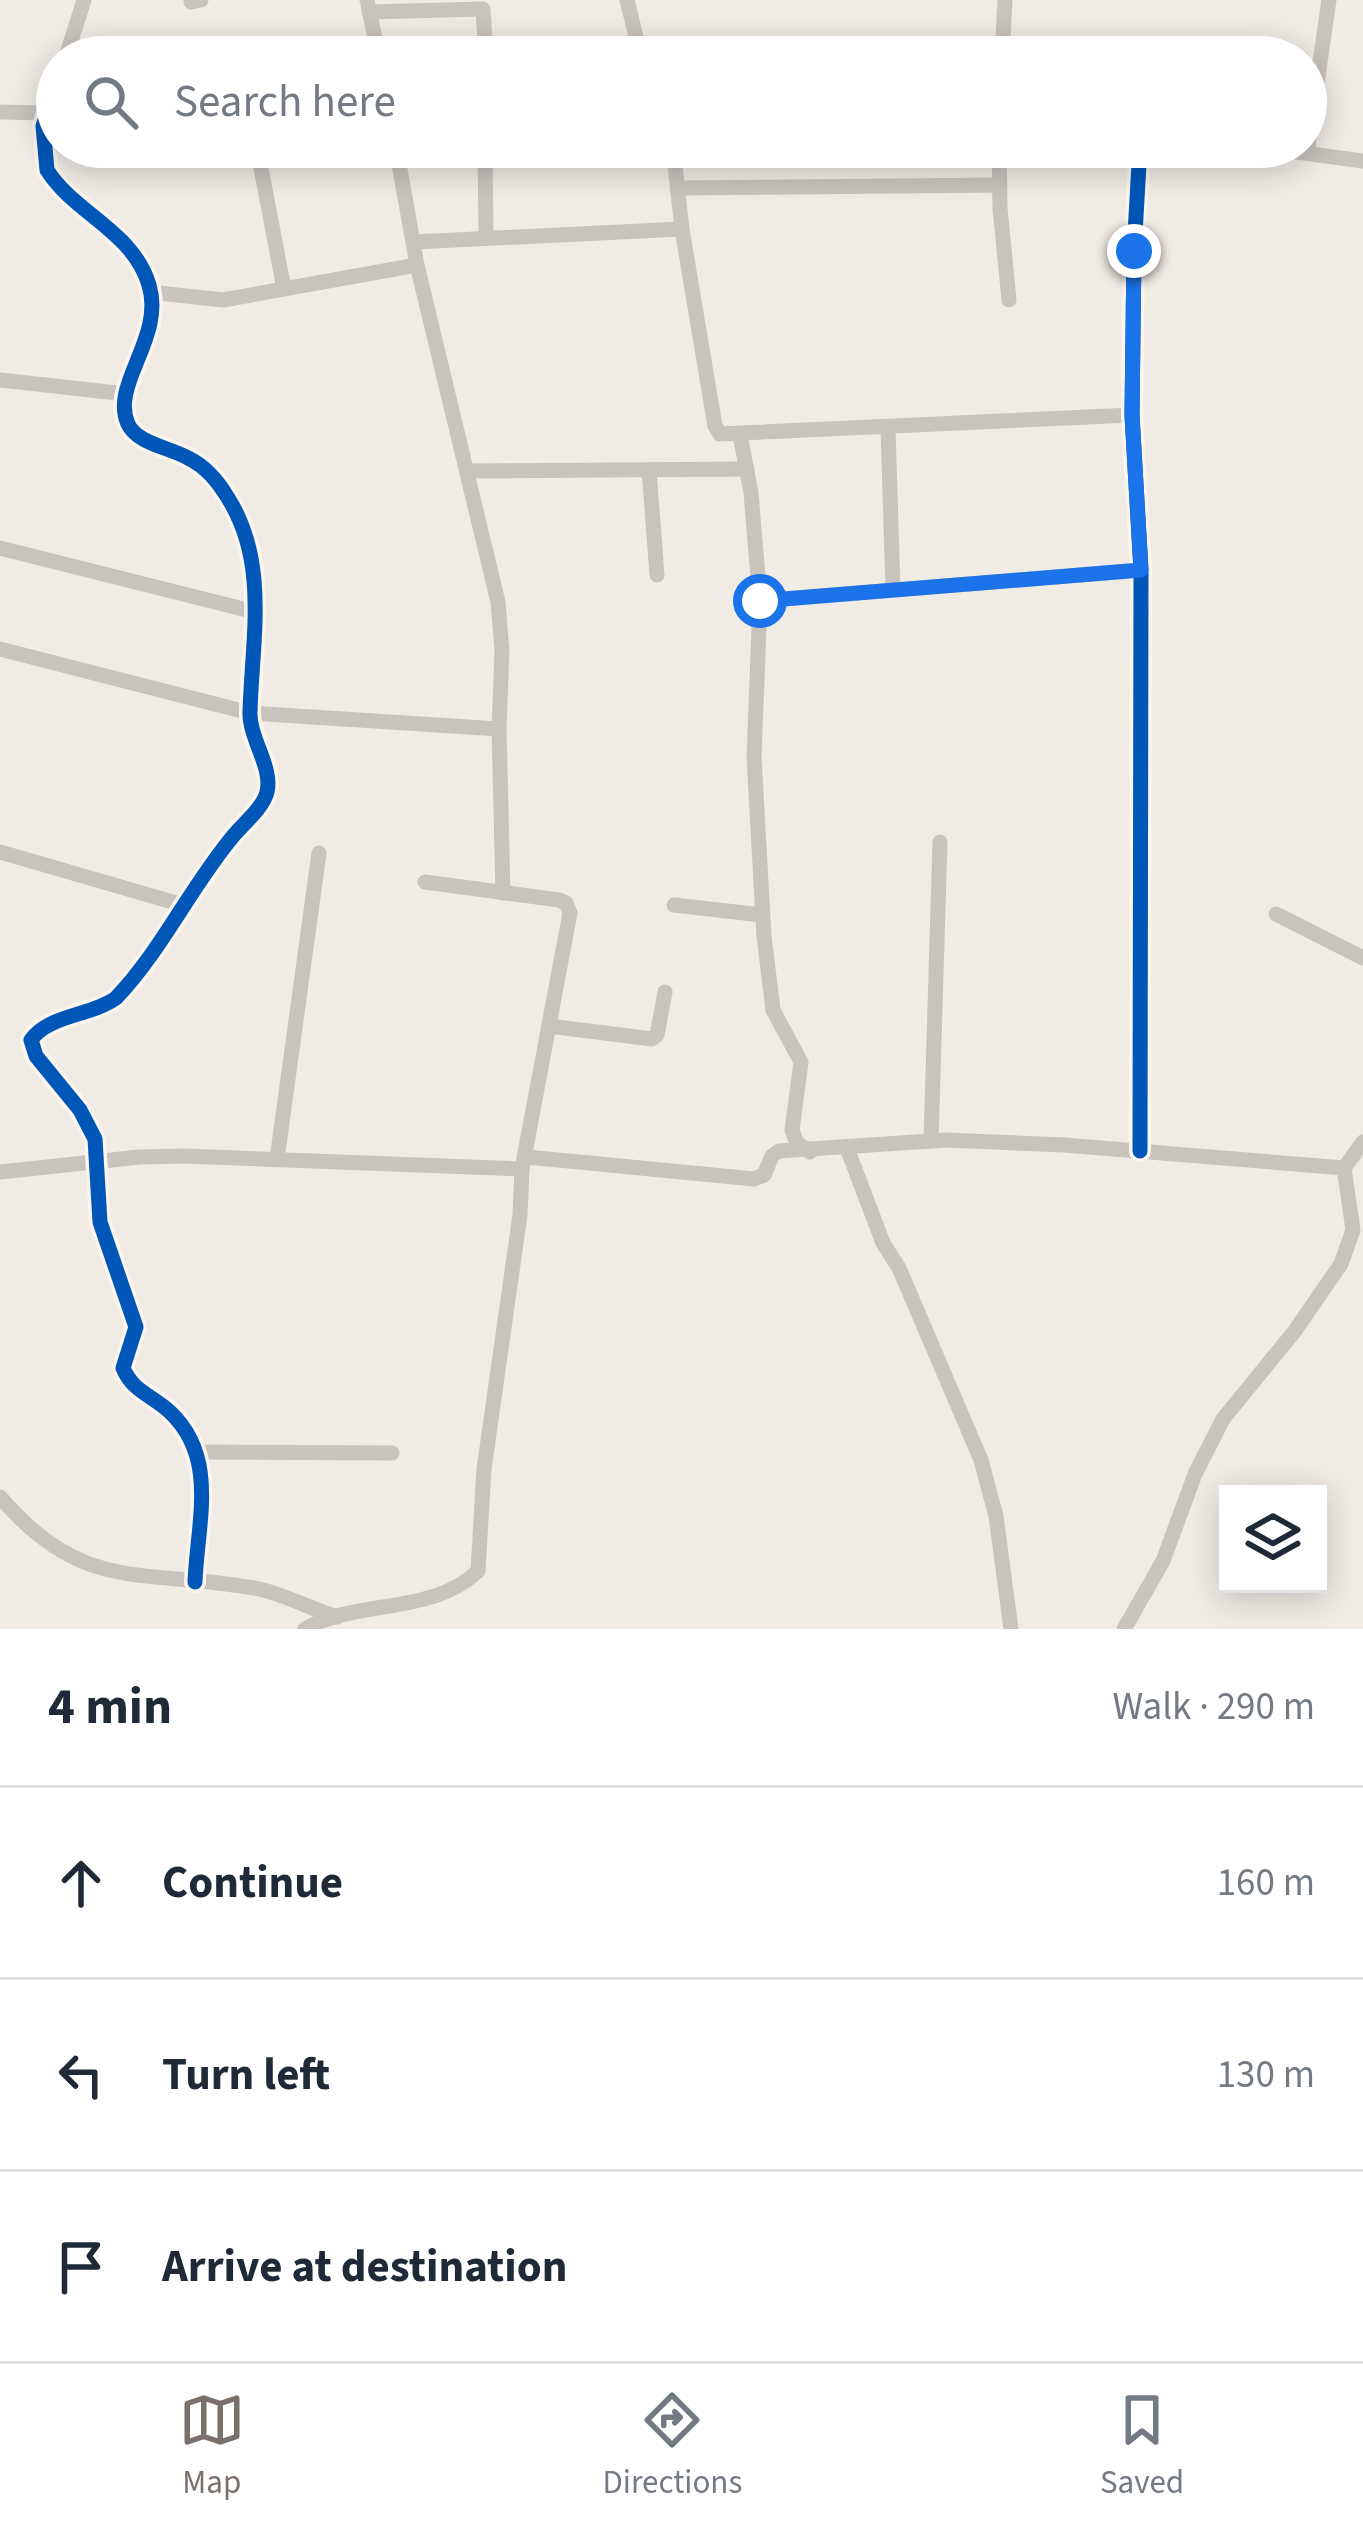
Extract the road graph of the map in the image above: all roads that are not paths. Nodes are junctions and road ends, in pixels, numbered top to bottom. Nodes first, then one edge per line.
1 (84, 0) edge
2 (201, 0) edge
3 (627, 0) edge
4 (1005, 0) edge
5 (1329, 0) edge
6 (191, 2) edge
7 (368, 6) edge
8 (73, 36) edge
9 (374, 36) edge
10 (484, 36) edge
11 (636, 36) edge
12 (1003, 36) edge
13 (1324, 36) edge
14 (0, 112) edge
15 (36, 113) edge
16 (1327, 156) edge
17 (1363, 161) edge
18 (47, 168) edge
19 (261, 168) edge
20 (400, 168) edge
21 (485, 168) edge
22 (675, 168) edge
23 (1000, 168) edge
24 (1139, 168) edge
25 (1000, 185) junction
26 (677, 188) junction
27 (682, 229) junction
28 (486, 238) junction
29 (415, 242) junction
30 (418, 265) junction
31 (284, 289) junction
32 (150, 292) junction
33 (1010, 300) dead end
34 (0, 383) edge
35 (126, 394) junction
36 (1132, 416) junction
37 (888, 428) junction
38 (740, 435) junction
39 (747, 469) junction
40 (649, 470) junction
41 (469, 471) junction
42 (0, 548) edge
43 (1141, 570) junction
44 (657, 575) dead end
45 (893, 590) junction
46 (760, 601) junction
47 (255, 612) junction
48 (0, 649) edge
49 (250, 712) junction
50 (499, 729) junction
51 (940, 842) dead end
52 (0, 852) edge
53 (319, 853) dead end
54 (425, 882) dead end
55 (503, 893) junction
56 (674, 904) dead end
57 (183, 905) junction
58 (1276, 914) dead end
59 (762, 915) junction
60 (1363, 958) edge
61 (665, 992) dead end
62 (549, 1026) junction
63 (931, 1142) junction
64 (1363, 1142) edge
65 (847, 1148) junction
66 (1140, 1151) junction
67 (810, 1152) junction
68 (277, 1160) junction
69 (98, 1162) junction
70 (525, 1163) junction
71 (1344, 1168) junction
72 (0, 1172) edge
73 (1354, 1186) edge
74 (196, 1452) junction
75 (392, 1453) dead end
76 (0, 1497) edge
77 (195, 1582) junction
78 (338, 1618) junction
79 (305, 1629) edge
80 (1011, 1629) edge
81 (1124, 1629) edge

1 - 8 street
2 - 6 street
3 - 11 street
4 - 12 street
5 - 13 street
7 - 9 street
7 - 10 street
14 - 15 street
16 - 17 street
18 - 32 street
19 - 31 street
20 - 29 street
21 - 28 street
22 - 26 street
23 - 25 street
24 - 36 street
25 - 26 street
25 - 33 street
26 - 27 street
27 - 28 street
27 - 38 street
28 - 29 street
29 - 30 street
30 - 31 street
30 - 41 street
31 - 32 street
32 - 35 street
34 - 35 street
35 - 47 street
36 - 37 street
36 - 43 street
37 - 38 street
37 - 45 street
38 - 39 street
39 - 40 street
39 - 46 street
40 - 41 street
40 - 44 street
41 - 50 street
42 - 47 street
43 - 45 street
43 - 66 street
45 - 46 street
46 - 59 street
47 - 49 street
48 - 49 street
49 - 50 street
49 - 57 street
50 - 55 street
51 - 63 street
52 - 57 street
53 - 68 street
54 - 55 street
55 - 62 street
56 - 59 street
57 - 69 street
58 - 60 street
59 - 67 street
61 - 62 street
62 - 70 street
63 - 65 street
63 - 66 street
64 - 71 street
65 - 67 street
65 - 80 street
66 - 71 street
67 - 70 street
68 - 69 street
68 - 70 street
69 - 72 street
69 - 74 street
70 - 78 street
71 - 73 street
73 - 81 street
74 - 75 street
74 - 77 street
76 - 77 street
77 - 78 street
78 - 79 street

